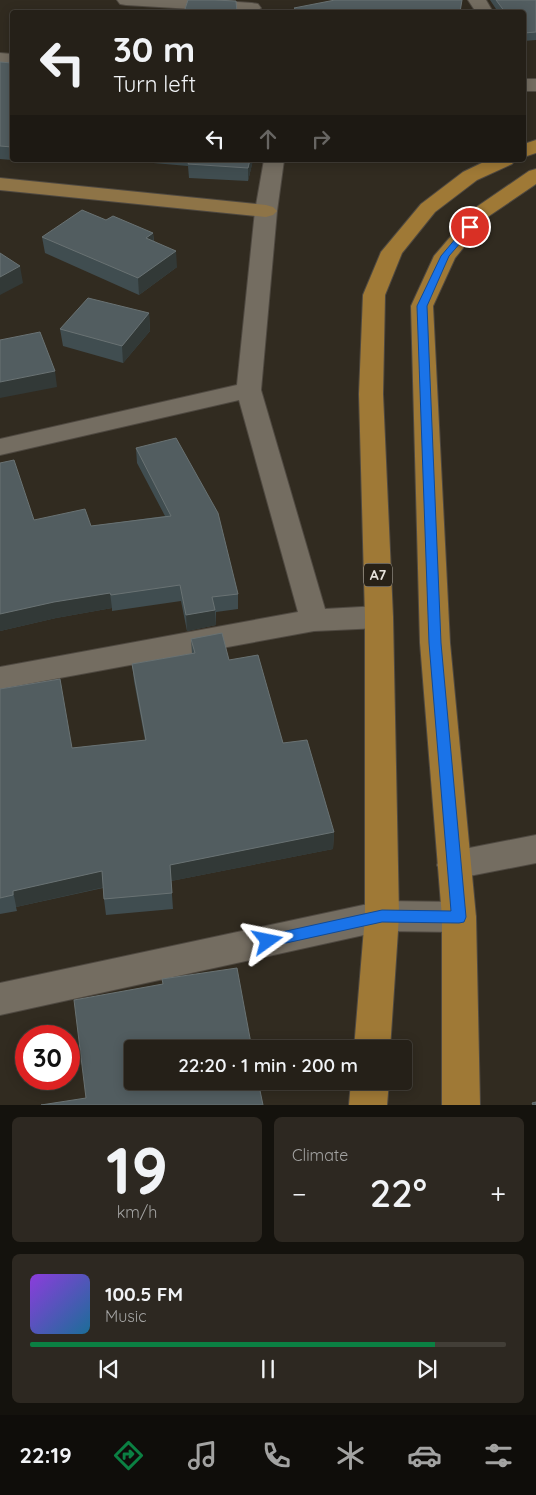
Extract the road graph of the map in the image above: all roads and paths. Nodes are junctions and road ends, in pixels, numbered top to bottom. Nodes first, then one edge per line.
1 (126, 0) edge
2 (252, 7) edge
3 (274, 162) edge
4 (501, 162) edge
5 (536, 175) edge
6 (0, 184) edge
7 (266, 212) junction
8 (249, 390) junction
9 (0, 447) edge
10 (379, 617) junction
11 (314, 620) junction
12 (0, 678) edge
13 (536, 849) edge
14 (454, 865) junction
15 (382, 916) junction
16 (459, 917) junction
17 (0, 999) edge
18 (373, 1040) edge
19 (369, 1090) edge
20 (463, 1103) edge
21 (368, 1105) edge

1 - 2 street
3 - 7 street
4 - 10 highway, A7
5 - 14 highway
6 - 7 main road
7 - 8 street
8 - 9 street
8 - 11 street
10 - 11 street
10 - 15 highway, A7
11 - 12 street
13 - 14 street
14 - 16 highway
15 - 16 street
15 - 17 street
15 - 18 highway, A7
16 - 20 highway
19 - 21 highway

